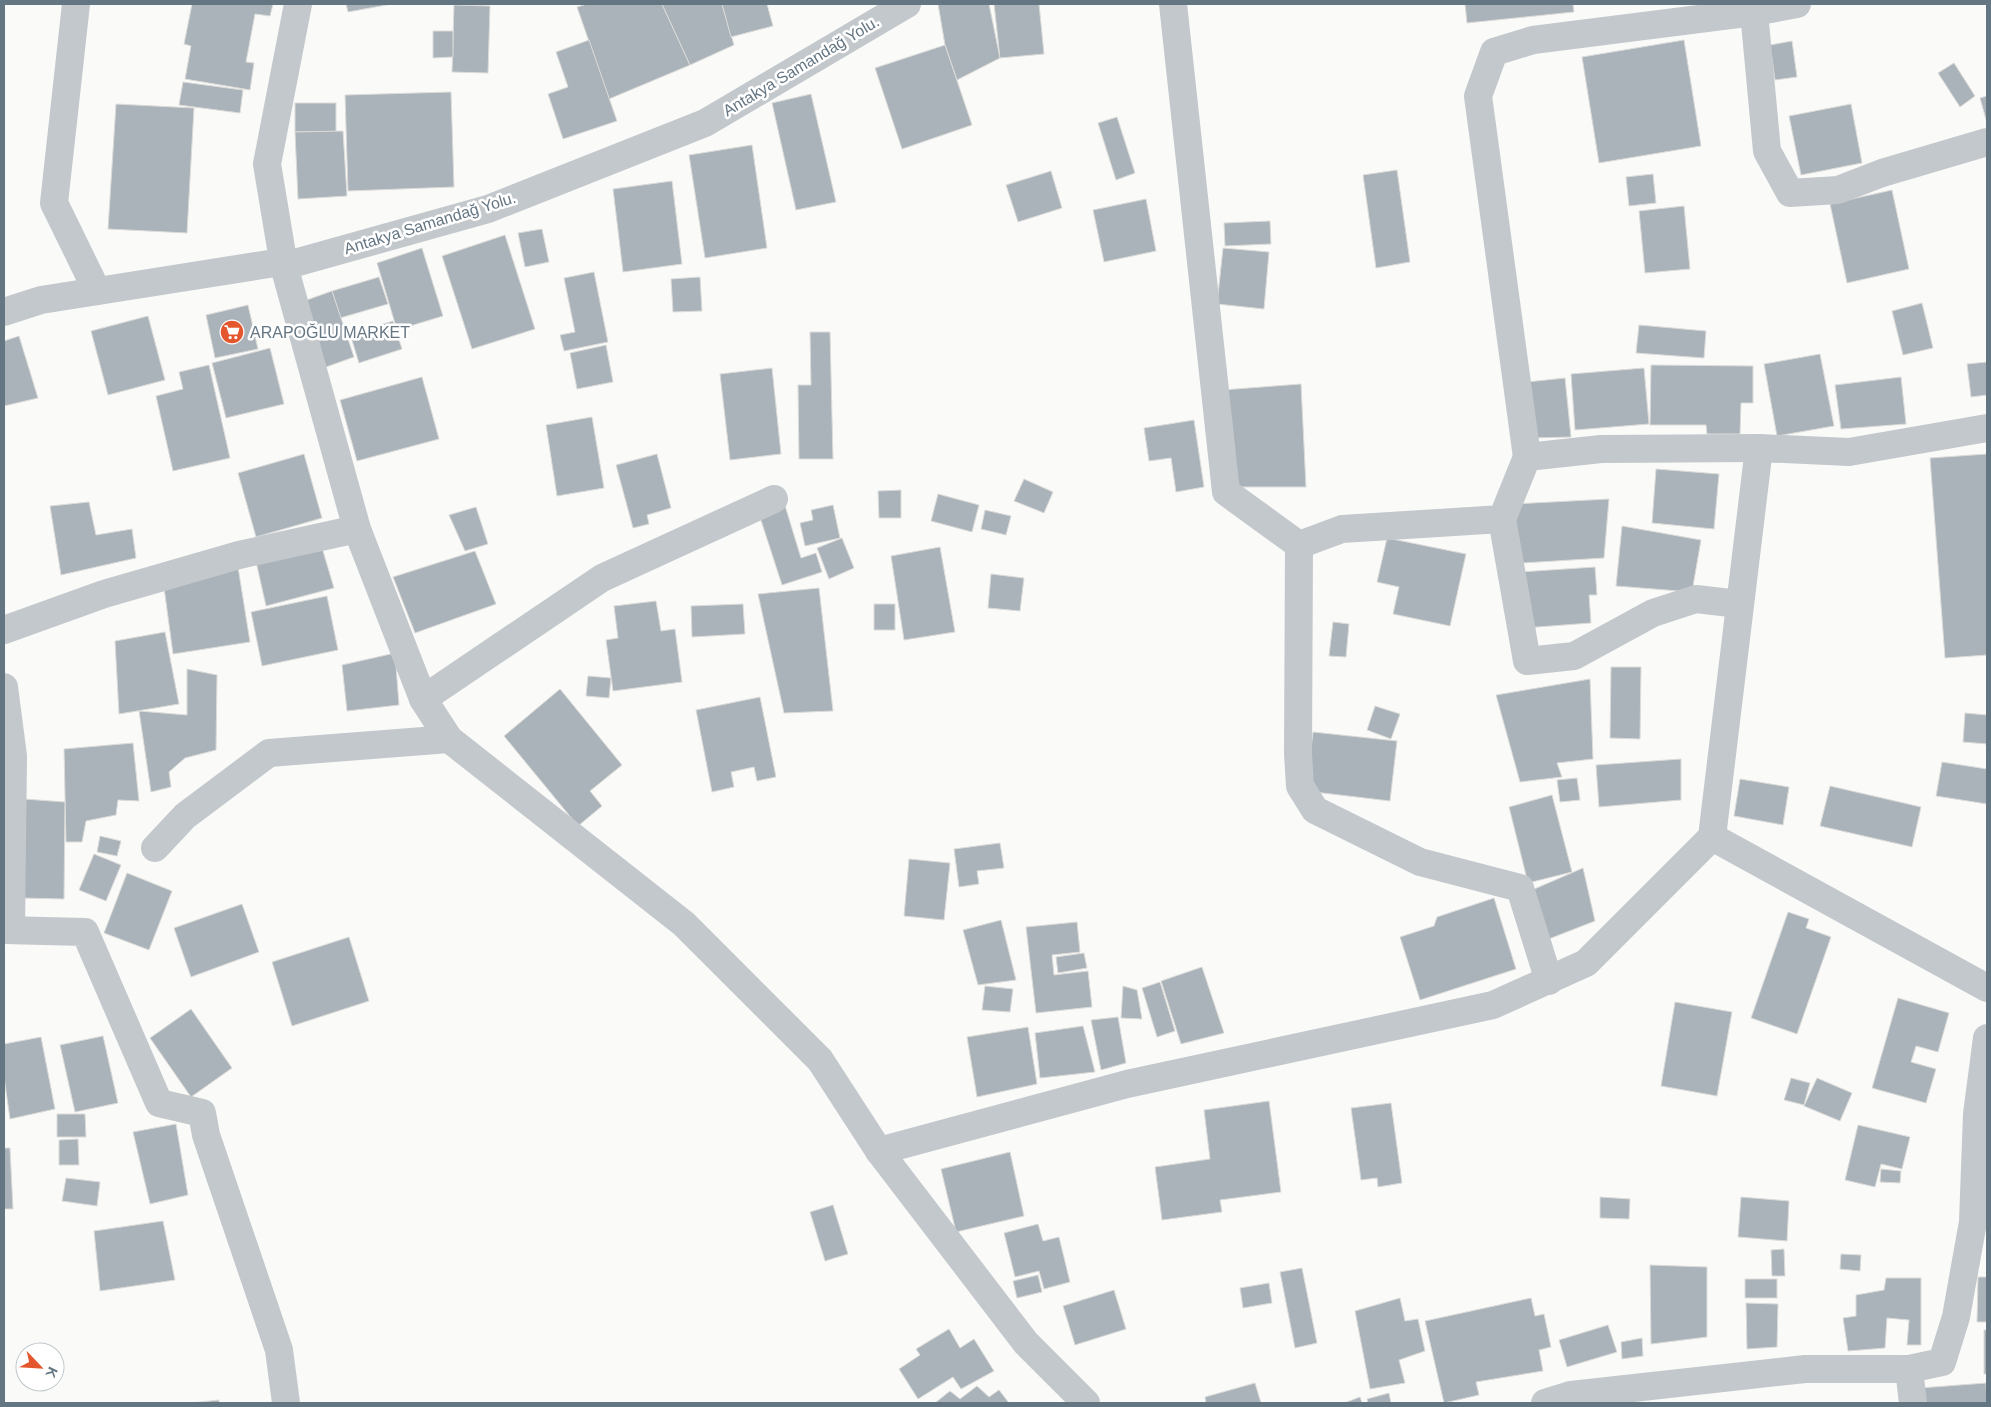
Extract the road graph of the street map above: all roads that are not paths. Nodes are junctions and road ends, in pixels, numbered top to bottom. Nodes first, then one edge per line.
1 (76, 4) edge
2 (298, 4) edge
3 (907, 4) edge
4 (1173, 4) edge
5 (1797, 4) edge
6 (1754, 12) junction
7 (1987, 142) edge
8 (284, 266) junction
9 (97, 291) junction
10 (4, 312) edge
11 (1987, 428) edge
12 (1759, 448) junction
13 (1527, 457) junction
14 (774, 499) dead end
15 (1502, 519) junction
16 (357, 529) junction
17 (1299, 545) junction
18 (1739, 604) junction
19 (4, 630) edge
20 (4, 687) edge
21 (422, 699) junction
22 (449, 738) junction
23 (1712, 838) junction
24 (155, 848) dead end
25 (7, 930) edge
26 (1548, 980) junction
27 (1987, 988) edge
28 (1987, 1038) edge
29 (878, 1151) junction
30 (1980, 1222) edge
31 (1909, 1369) junction
32 (1573, 1399) edge
33 (286, 1403) edge
34 (1086, 1403) edge
35 (1545, 1403) edge
36 (1913, 1403) edge

1 - 9 street
2 - 8 street
3 - 8 street, Antakya Samandağ Yolu.
4 - 17 street
5 - 6 street
6 - 7 street
6 - 13 street
8 - 9 street, Antakya Samandağ Yolu.
8 - 16 street
9 - 10 street, Antakya Samandağ Yolu.
11 - 12 street
12 - 13 street
12 - 18 street
13 - 15 street
14 - 21 street
15 - 17 street
15 - 18 street
16 - 19 street
16 - 21 street
17 - 26 street
18 - 23 street
20 - 25 street
21 - 22 street
22 - 24 street
22 - 29 street
23 - 26 street
23 - 27 street
25 - 33 street
26 - 29 street
28 - 30 street
29 - 34 street
30 - 31 street
31 - 32 street
31 - 36 street
32 - 35 street

